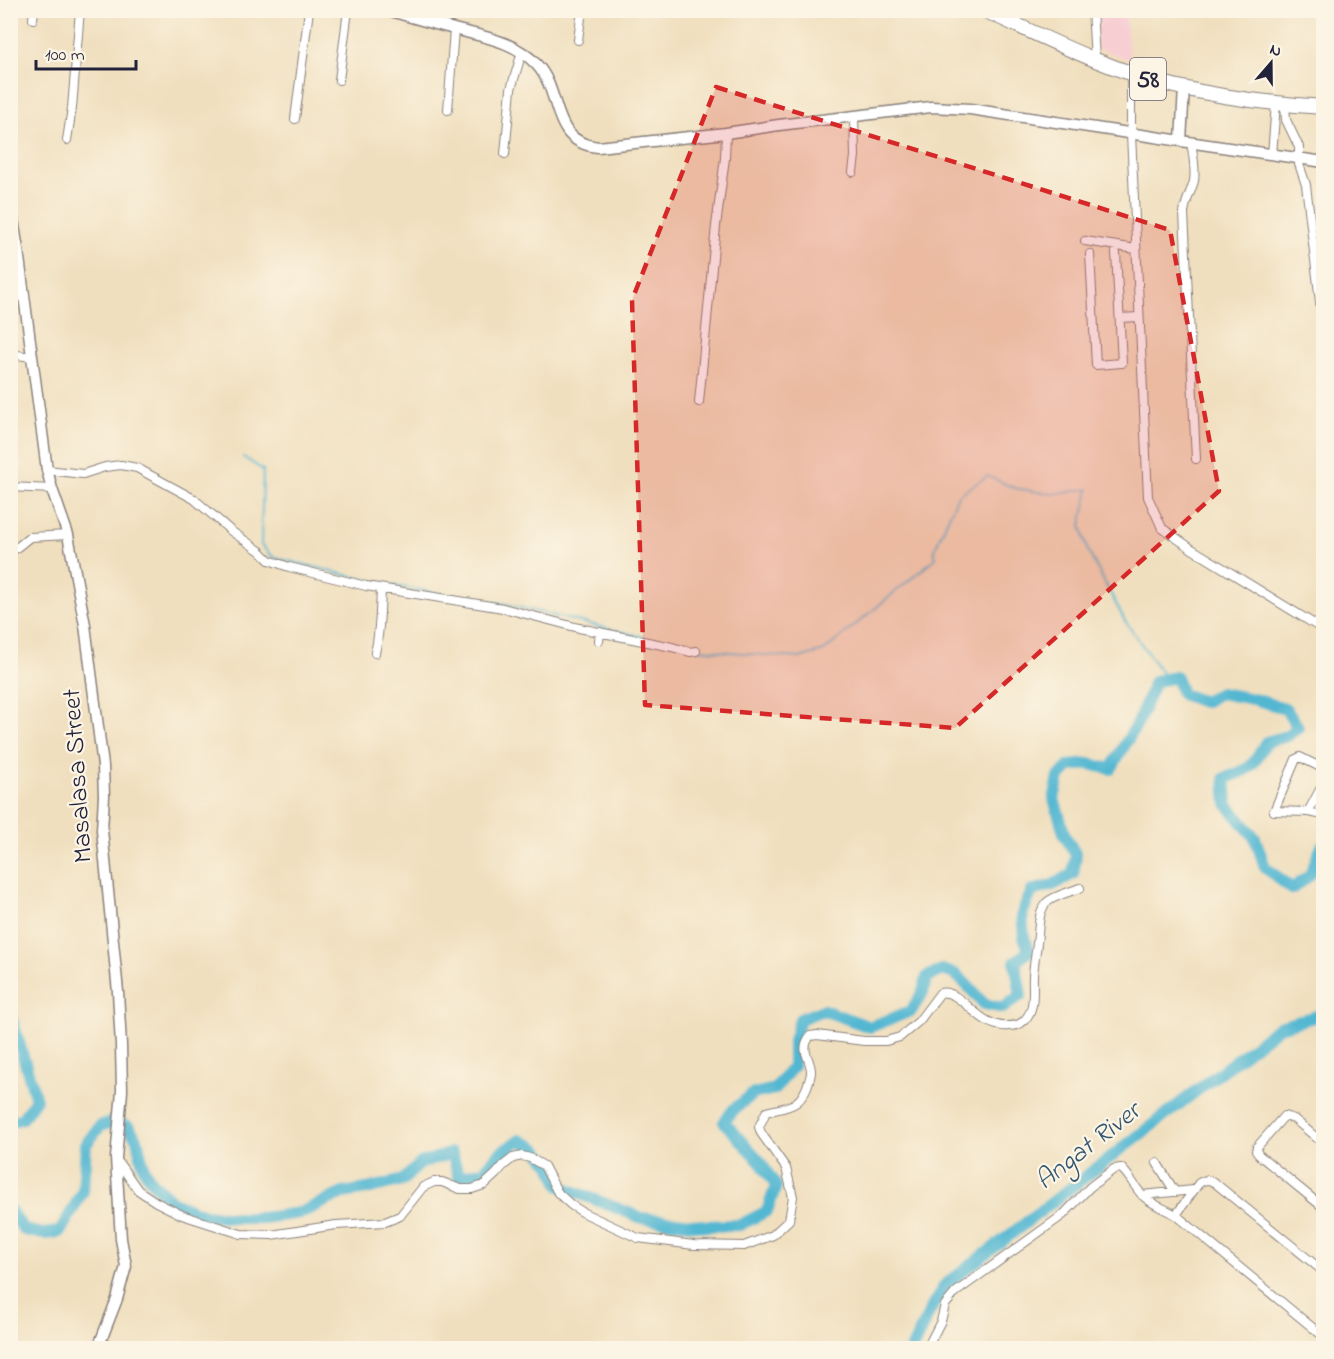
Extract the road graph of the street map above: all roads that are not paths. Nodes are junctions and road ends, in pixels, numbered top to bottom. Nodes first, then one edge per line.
1 (80, 10) edge
2 (309, 10) edge
3 (348, 10) edge
4 (388, 10) edge
5 (582, 10) edge
6 (984, 10) edge
7 (1092, 10) edge
8 (454, 29) junction
9 (578, 40) dead end
10 (522, 52) junction
11 (1095, 60) junction
12 (1131, 73) junction
13 (339, 80) dead end
14 (1184, 88) junction
15 (1280, 104) junction
16 (1323, 107) edge
17 (448, 110) dead end
18 (854, 116) junction
19 (295, 119) dead end
20 (726, 133) junction
21 (1131, 134) junction
22 (67, 140) dead end
23 (1186, 142) junction
24 (505, 154) dead end
25 (1272, 155) junction
26 (1299, 159) junction
27 (1323, 162) edge
28 (853, 172) dead end
29 (10, 201) edge
30 (1084, 241) dead end
31 (1136, 249) junction
32 (1116, 253) dead end
33 (1090, 254) dead end
34 (1139, 317) junction
35 (1120, 318) junction
36 (1323, 335) edge
37 (10, 354) edge
38 (32, 357) junction
39 (699, 402) dead end
40 (1196, 459) dead end
41 (47, 470) junction
42 (10, 487) edge
43 (52, 489) junction
44 (68, 535) junction
45 (10, 550) edge
46 (381, 589) junction
47 (1323, 630) edge
48 (600, 632) junction
49 (599, 642) dead end
50 (696, 651) dead end
51 (375, 653) dead end
52 (1323, 769) edge
53 (1323, 782) edge
54 (1308, 812) junction
55 (1323, 815) edge
56 (1080, 888) dead end
57 (1323, 1144) edge
58 (116, 1158) junction
59 (1157, 1163) dead end
60 (1194, 1190) junction
61 (1175, 1192) junction
62 (1142, 1195) junction
63 (1323, 1208) edge
64 (1176, 1215) junction
65 (1323, 1272) edge
66 (1323, 1325) edge
67 (1321, 1335) edge
68 (98, 1348) edge
69 (927, 1348) edge

1 - 22 street
2 - 19 street
3 - 13 street
4 - 8 street
5 - 9 street
6 - 11 highway, 58
7 - 11 street
8 - 10 street
8 - 17 street
10 - 20 street
10 - 24 street
11 - 12 highway, 58
12 - 14 highway, 58
12 - 21 street
14 - 15 highway, 58
14 - 23 street
15 - 16 highway, 58
15 - 25 street
15 - 26 street
18 - 20 street
18 - 21 street
18 - 28 street
20 - 39 street
21 - 23 street
21 - 31 street
23 - 25 street
23 - 40 street
25 - 26 street
26 - 27 street
26 - 36 street
29 - 38 street, Masalasa Street
30 - 31 street
31 - 34 street
32 - 35 street
33 - 35 street
34 - 35 street
34 - 47 street
37 - 38 street
38 - 41 street, Masalasa Street
41 - 43 street, Masalasa Street
41 - 46 street
42 - 43 street
43 - 44 street, Masalasa Street
44 - 45 street
44 - 58 street, Masalasa Street
46 - 48 street
46 - 51 street
48 - 49 street
48 - 50 street
52 - 54 street
53 - 54 street
54 - 55 street
56 - 58 street
57 - 63 street
58 - 68 street, Masalasa Street
59 - 61 street
60 - 61 street
60 - 64 street
60 - 65 street
61 - 62 street
62 - 64 street
62 - 69 street
64 - 67 street
66 - 67 street

